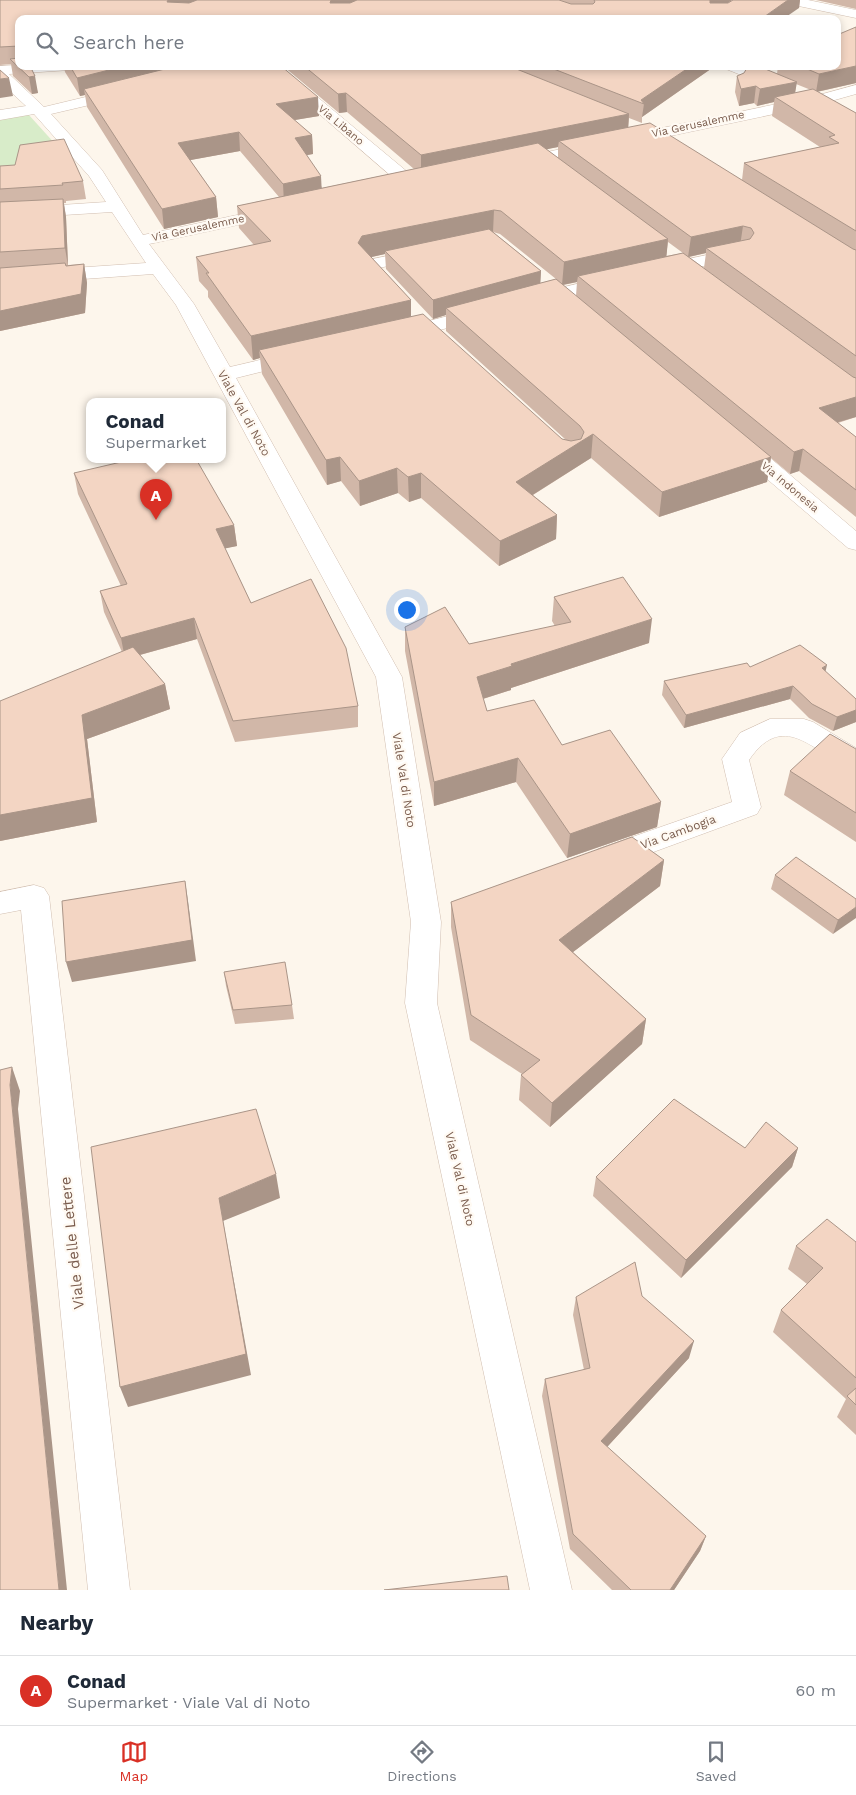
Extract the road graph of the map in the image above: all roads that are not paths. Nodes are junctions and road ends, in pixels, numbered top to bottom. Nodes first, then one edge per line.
1 (789, 0) edge
2 (856, 14) edge
3 (15, 69) edge
4 (0, 70) edge
5 (276, 70) edge
6 (741, 70) edge
7 (0, 74) edge
8 (140, 88) edge
9 (856, 89) edge
10 (816, 100) junction
11 (832, 109) edge
12 (40, 111) junction
13 (0, 115) edge
14 (624, 124) edge
15 (650, 134) junction
16 (675, 150) edge
17 (540, 158) junction
18 (503, 165) edge
19 (556, 170) edge
20 (429, 180) edge
21 (410, 183) junction
22 (391, 187) edge
23 (116, 207) junction
24 (294, 208) edge
25 (0, 214) edge
26 (138, 241) junction
27 (436, 251) edge
28 (740, 253) edge
29 (667, 254) edge
30 (683, 266) junction
31 (158, 268) junction
32 (698, 277) edge
33 (0, 279) edge
34 (382, 279) edge
35 (382, 338) edge
36 (316, 353) edge
37 (223, 375) junction
38 (727, 434) edge
39 (856, 543) edge
40 (856, 760) edge
41 (582, 866) edge
42 (0, 903) edge
43 (454, 912) edge
44 (426, 922) junction
45 (109, 1590) edge
46 (551, 1590) edge

1 - 2 street
3 - 4 street
5 - 21 street, Via Libano
6 - 10 street
7 - 12 street, Viale Val di Noto
8 - 12 street
9 - 10 street, Via Gerusalemme
10 - 11 street
10 - 15 street, Via Gerusalemme
12 - 13 street
12 - 23 street, Viale Val di Noto
14 - 15 street
15 - 16 street
15 - 17 street, Via Gerusalemme
17 - 18 street, Via Gerusalemme
17 - 19 street
20 - 21 street
21 - 22 street
23 - 25 street
23 - 26 street, Viale Val di Noto
24 - 26 street, Via Gerusalemme
26 - 31 street, Viale Val di Noto
27 - 34 street
28 - 30 street
29 - 30 street
30 - 32 street
30 - 35 street
31 - 33 street
31 - 37 street, Viale Val di Noto
36 - 37 street
37 - 44 street, Viale Val di Noto
38 - 39 street, Via Indonesia
40 - 41 street, Via Cambogia
42 - 45 street, Viale delle Lettere
43 - 44 street
44 - 46 street, Viale Val di Noto

